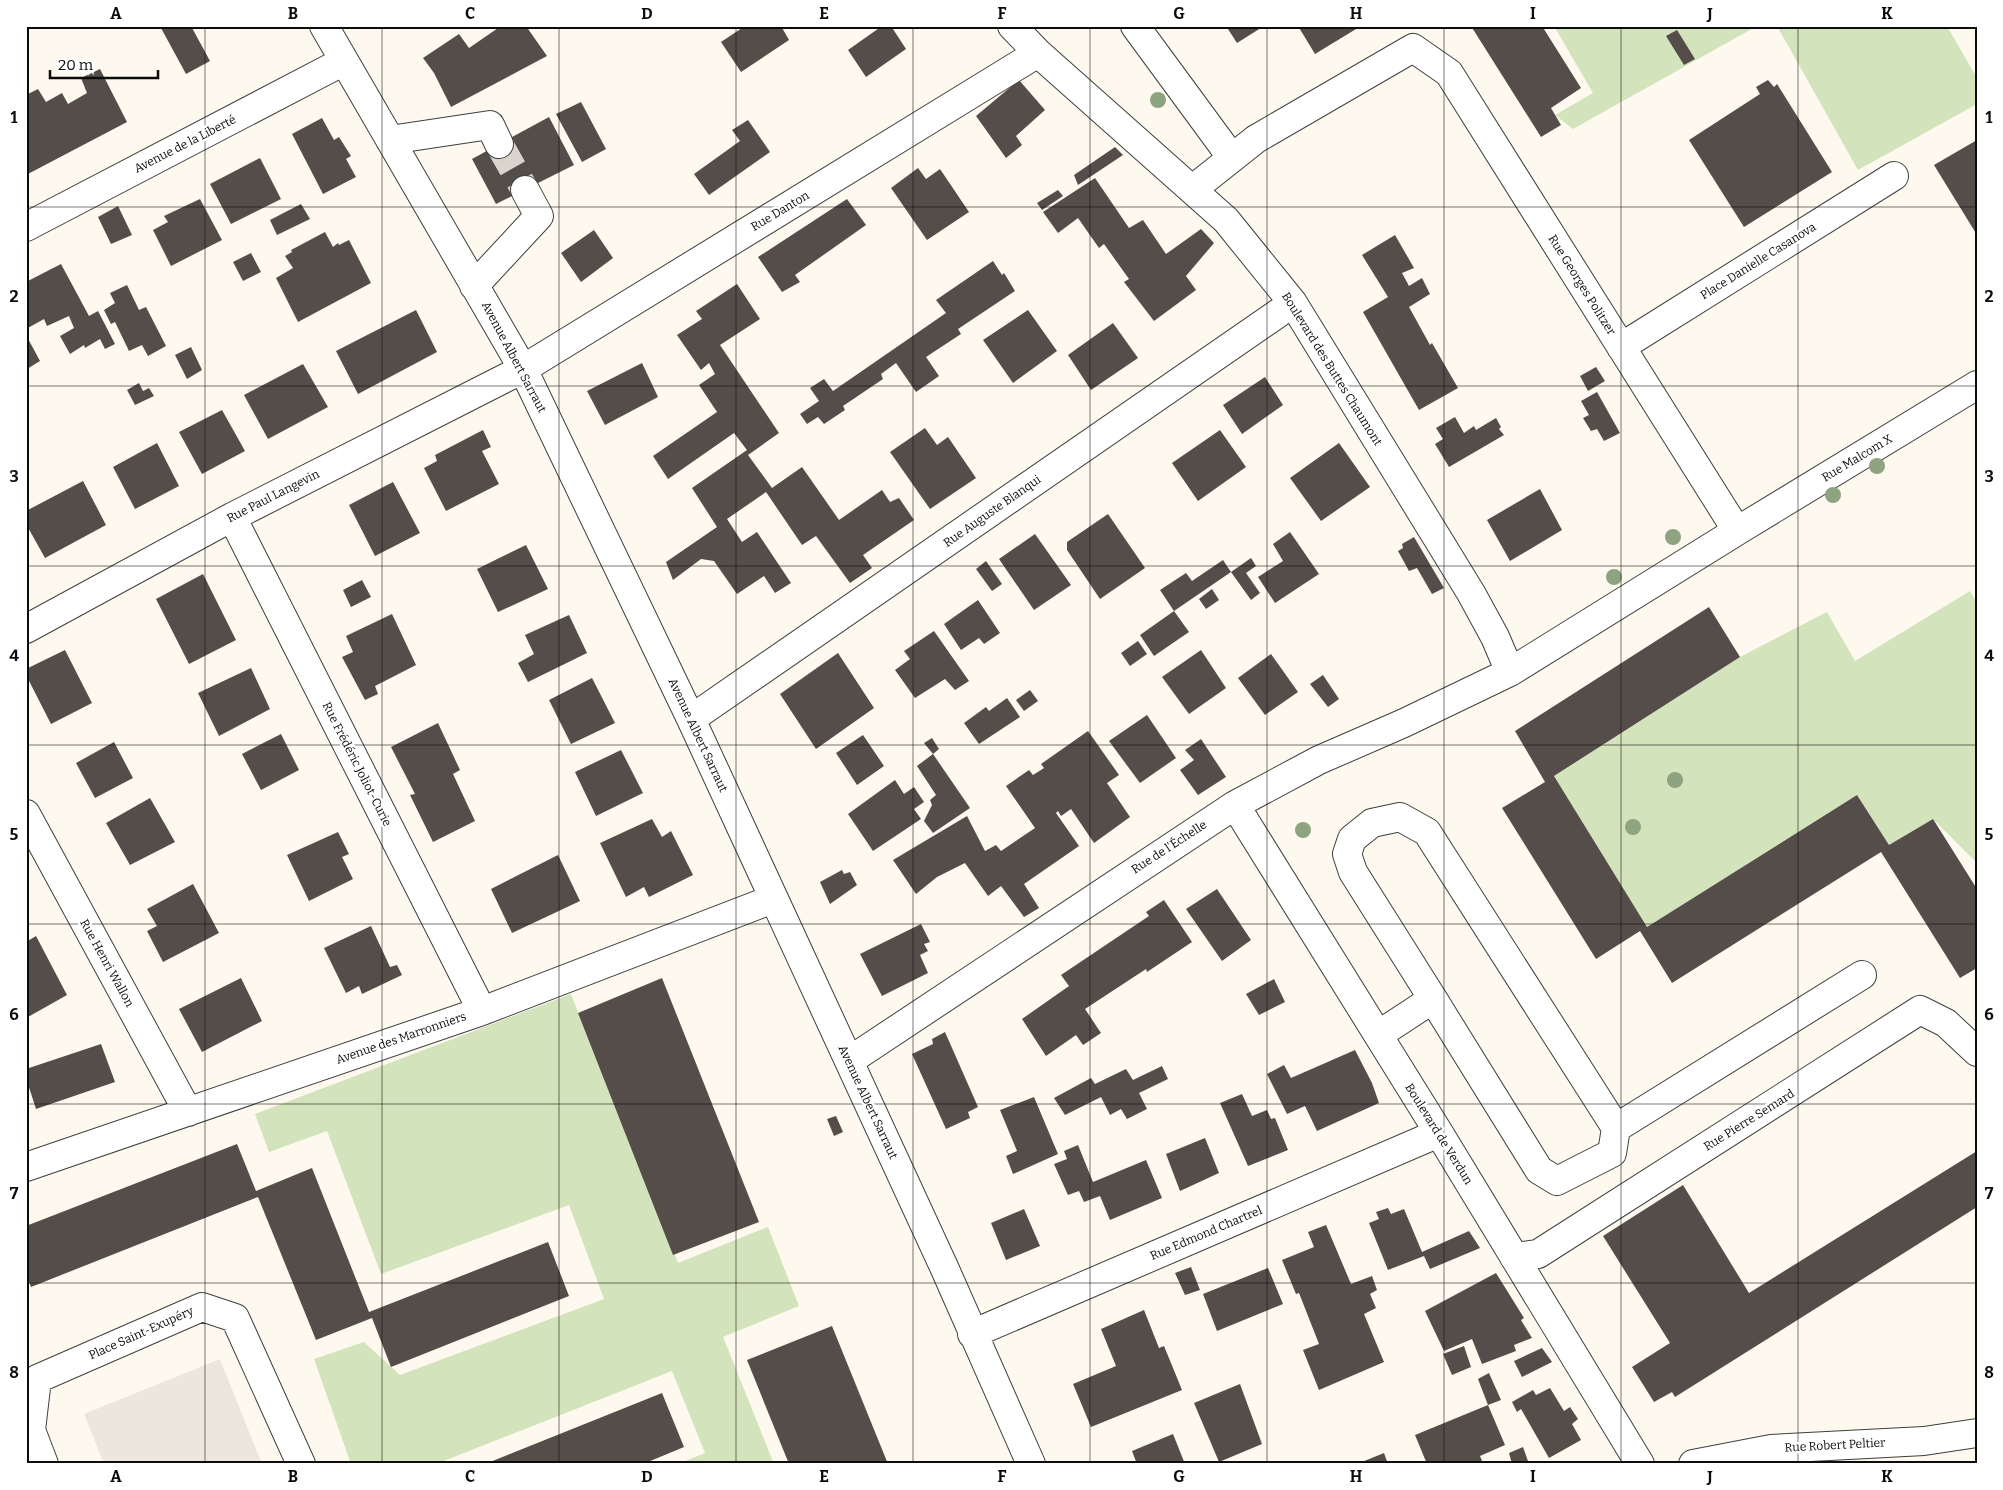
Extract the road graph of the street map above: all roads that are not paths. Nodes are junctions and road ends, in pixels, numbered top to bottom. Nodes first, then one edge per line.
1 (324, 26) edge
2 (1012, 26) edge
3 (1135, 26) edge
4 (1038, 53) junction
5 (344, 61) junction
6 (390, 140) junction
7 (500, 144) tunnel mouth
8 (1232, 158) junction
9 (1894, 176) dead end
10 (1193, 189) junction
11 (525, 190) tunnel mouth
12 (26, 227) edge
13 (474, 286) junction
14 (1293, 302) junction
15 (1621, 346) junction
16 (522, 368) junction
17 (1977, 386) edge
18 (232, 517) junction
19 (1737, 531) junction
20 (26, 629) edge
21 (1510, 672) junction
22 (691, 719) junction
23 (1235, 805) junction
24 (26, 814) edge
25 (773, 899) junction
26 (1862, 975) dead end
27 (1433, 999) junction
28 (482, 1010) junction
29 (1378, 1036) junction
30 (1977, 1052) edge
31 (849, 1061) junction
32 (188, 1112) junction
33 (1616, 1128) junction
34 (1439, 1133) junction
35 (26, 1167) edge
36 (1514, 1257) junction
37 (972, 1334) junction
38 (1977, 1433) edge
39 (44, 1464) edge
40 (301, 1464) edge
41 (1031, 1464) edge
42 (1640, 1464) edge
43 (1693, 1464) edge

1 - 5 street, Avenue Albert Sarraut
2 - 4 street, Boulevard des Buttes Chaumont
3 - 8 street
4 - 10 street, Boulevard des Buttes Chaumont
4 - 16 street, Rue Danton
5 - 6 street, Avenue Albert Sarraut
5 - 12 street, Avenue de la Liberté
6 - 7 street
6 - 13 street, Avenue Albert Sarraut
8 - 10 street, Rue Georges Politzer
8 - 15 street, Rue Georges Politzer
9 - 15 street, Place Danielle Casanova
10 - 14 street, Boulevard des Buttes Chaumont
11 - 13 street
13 - 16 street, Avenue Albert Sarraut
14 - 21 street, Boulevard des Buttes Chaumont
14 - 22 street, Rue Auguste Blanqui
15 - 19 street, Rue Georges Politzer
16 - 18 street, Rue Paul Langevin
16 - 22 street, Avenue Albert Sarraut
17 - 19 street, Rue Malcom X
18 - 20 street, Rue Paul Langevin
18 - 28 street, Rue Frédéric Joliot-Curie
19 - 21 street
21 - 23 street, Rue de l'Échelle
22 - 25 street, Avenue Albert Sarraut
23 - 29 street, Boulevard de Verdun
23 - 31 street, Rue de l'Échelle
24 - 32 street, Rue Henri Wallon
25 - 28 street, Avenue des Marronniers
25 - 31 street, Avenue Albert Sarraut
26 - 33 street
27 - 29 street
27 - 33 street
27 - 33 street
28 - 32 street, Avenue des Marronniers
29 - 34 street, Boulevard de Verdun
30 - 36 street, Rue Pierre Semard
31 - 37 street, Avenue Albert Sarraut
32 - 35 street, Avenue des Marronniers
34 - 36 street, Boulevard de Verdun
34 - 37 street, Rue Edmond Chartrel
36 - 42 street, Boulevard de Verdun
37 - 41 street, Avenue Albert Sarraut
38 - 43 street, Rue Robert Peltier
39 - 40 street, Place Saint-Exupéry

